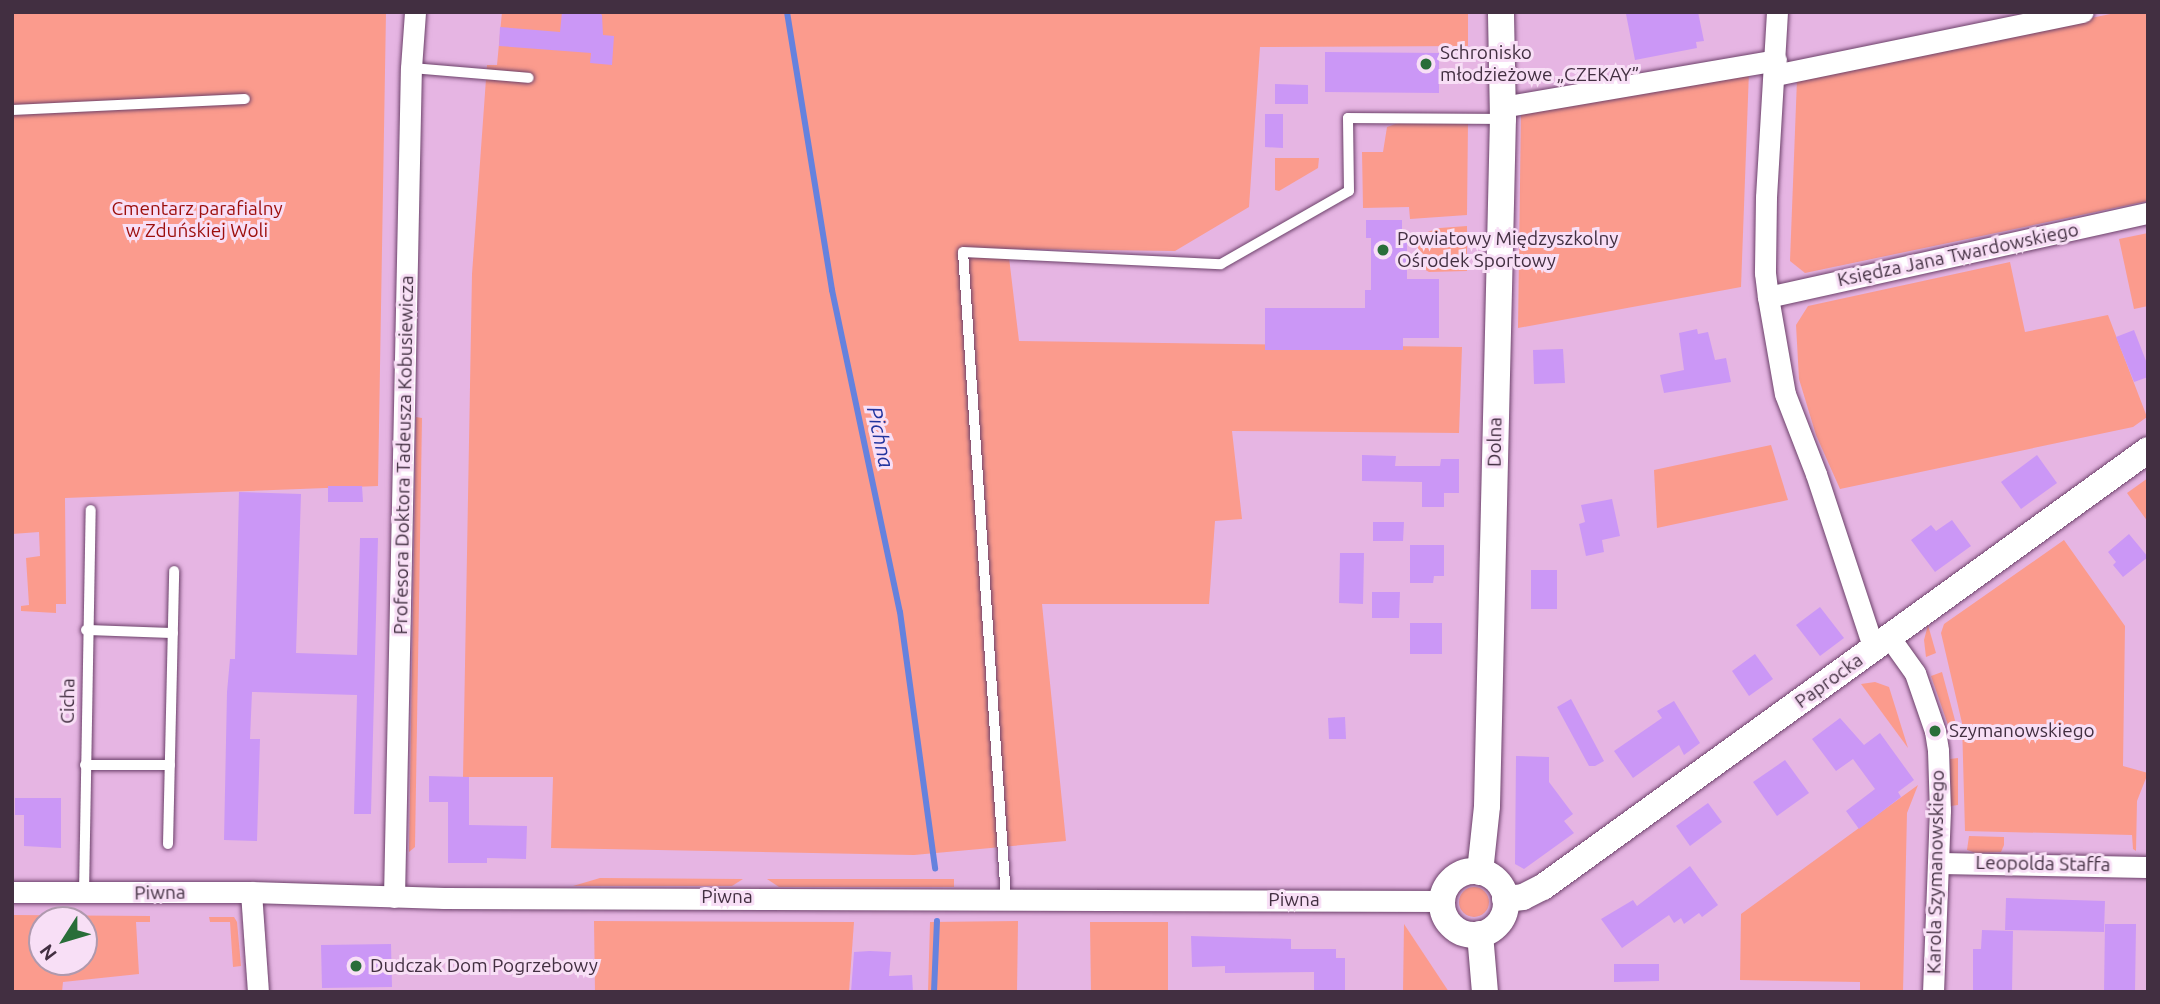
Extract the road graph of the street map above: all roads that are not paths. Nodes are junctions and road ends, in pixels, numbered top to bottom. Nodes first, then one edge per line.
1 (415, 12) edge
2 (1501, 12) edge
3 (1777, 12) edge
4 (2083, 12) edge
5 (1775, 67) junction
6 (411, 68) junction
7 (529, 78) dead end
8 (245, 99) dead end
9 (12, 110) edge
10 (1503, 113) junction
11 (2148, 213) edge
12 (1768, 297) junction
13 (2148, 450) edge
14 (91, 510) dead end
15 (174, 571) dead end
16 (86, 630) junction
17 (173, 633) junction
18 (1882, 643) junction
19 (85, 765) junction
20 (170, 765) junction
21 (168, 844) dead end
22 (1938, 863) junction
23 (2148, 867) edge
24 (1480, 872) junction
25 (12, 892) edge
26 (251, 892) junction
27 (84, 893) junction
28 (394, 897) junction
29 (1505, 898) junction
30 (1006, 899) junction
31 (1442, 901) junction
32 (1480, 934) junction
33 (258, 992) edge
34 (1485, 992) edge
35 (1933, 992) edge

1 - 6 street, Profesora Doktora Tadeusza Kobusiewicza
2 - 10 street, Dolna
3 - 5 street, Karola Szymanowskiego
4 - 5 street
5 - 10 street
5 - 12 street, Karola Szymanowskiego
6 - 7 lane
6 - 28 street, Profesora Doktora Tadeusza Kobusiewicza
8 - 9 lane
10 - 24 street, Dolna
10 - 30 lane
11 - 12 street, Księdza Jana Twardowskiego
12 - 18 street, Karola Szymanowskiego
13 - 18 street, Paprocka
14 - 16 lane, Cicha
15 - 17 lane
16 - 17 lane
16 - 19 lane, Cicha
17 - 20 lane
18 - 22 street, Karola Szymanowskiego
18 - 29 street, Paprocka
19 - 20 lane
19 - 27 lane, Cicha
20 - 21 lane
22 - 23 street, Leopolda Staffa
22 - 35 street, Karola Szymanowskiego
24 - 29 street
24 - 31 street
25 - 27 street, Piwna
26 - 27 street, Piwna
26 - 28 street, Piwna
26 - 33 street
28 - 30 street, Piwna
29 - 32 street
30 - 31 street, Piwna
31 - 32 street
32 - 34 street

